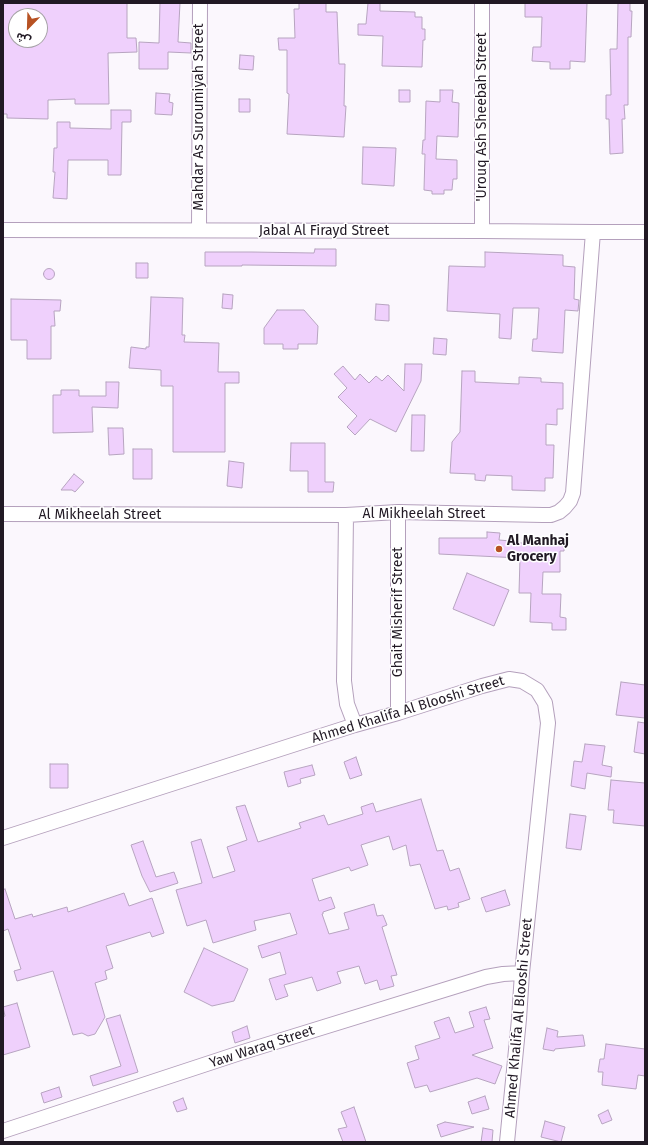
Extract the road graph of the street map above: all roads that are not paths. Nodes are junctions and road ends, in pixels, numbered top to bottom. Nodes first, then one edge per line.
1 (200, 3) edge
2 (482, 3) edge
3 (3, 230) edge
4 (199, 230) junction
5 (482, 231) junction
6 (592, 232) junction
7 (645, 232) edge
8 (398, 512) junction
9 (3, 514) edge
10 (346, 515) junction
11 (398, 713) junction
12 (355, 725) junction
13 (3, 838) edge
14 (522, 973) junction
15 (3, 1131) edge
16 (507, 1142) edge

1 - 4 street, Mahdar As Suroumiyah Street
2 - 5 street, 'Urouq Ash Sheebah Street
3 - 4 street, Jabal Al Firayd Street
4 - 5 street, Jabal Al Firayd Street
5 - 6 street, Jabal Al Firayd Street
6 - 7 street, Jabal Al Firayd Street
6 - 8 street, Al Mikheelah Street
8 - 10 street, Al Mikheelah Street
8 - 11 street, Ghait Misherif Street
9 - 10 street, Al Mikheelah Street
10 - 12 street
11 - 12 street, Ahmed Khalifa Al Blooshi Street
11 - 14 street, Ahmed Khalifa Al Blooshi Street
12 - 13 street, Ahmed Khalifa Al Blooshi Street
14 - 15 street, Yaw Waraq Street
14 - 16 street, Ahmed Khalifa Al Blooshi Street

